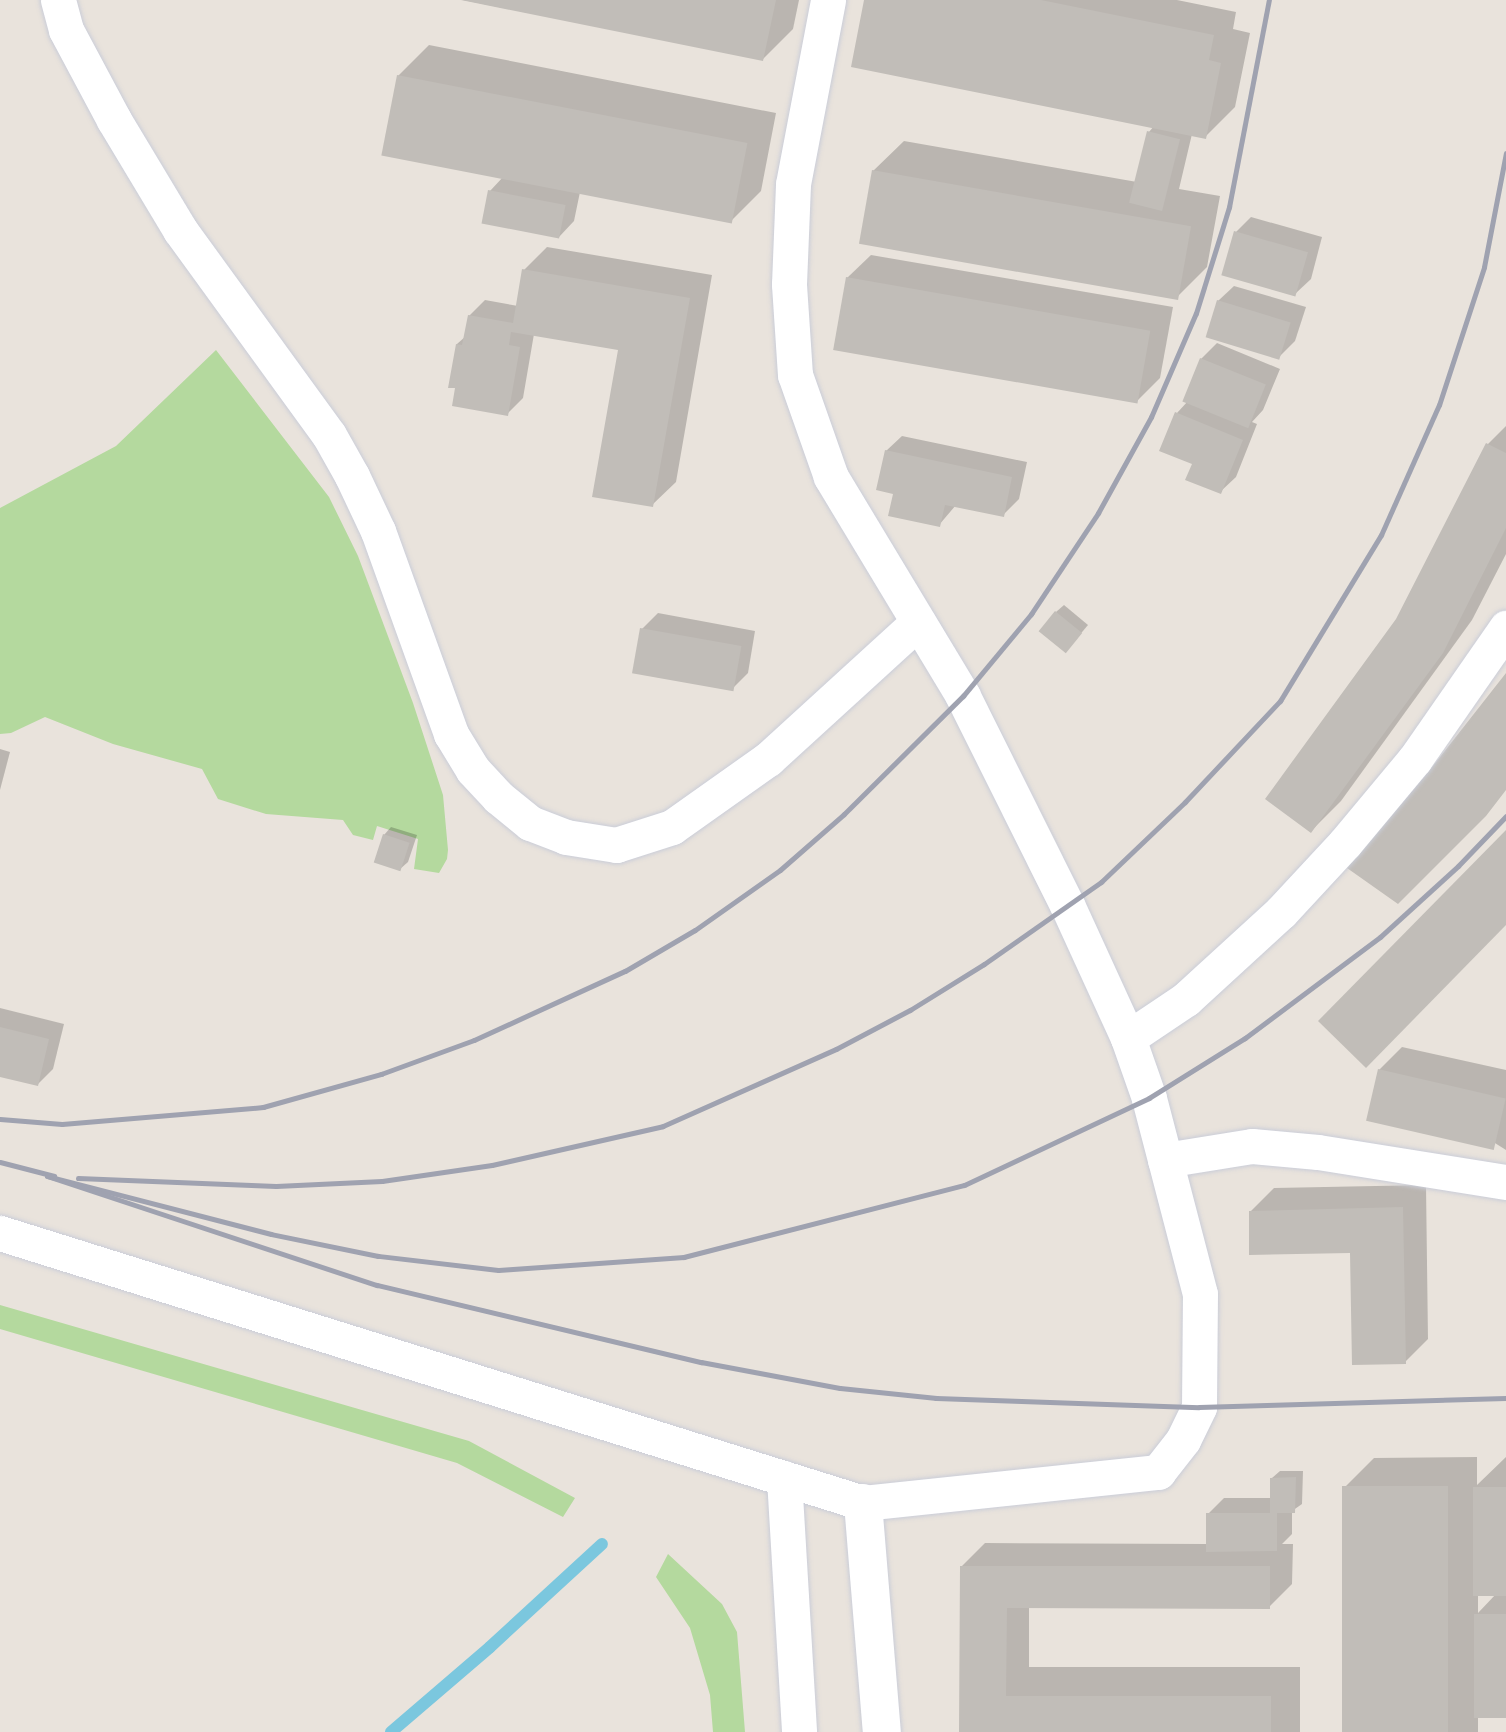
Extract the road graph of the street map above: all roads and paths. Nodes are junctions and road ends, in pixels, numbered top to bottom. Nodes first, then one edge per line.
1 (58, 0) edge
2 (828, 0) edge
3 (918, 622) junction
4 (1506, 628) edge
5 (1128, 1038) junction
6 (1165, 1160) junction
7 (1506, 1182) edge
8 (0, 1233) edge
9 (784, 1478) junction
10 (863, 1503) junction
11 (799, 1732) edge
12 (882, 1732) edge

1 - 3 street
2 - 3 street
3 - 5 street
4 - 5 street
5 - 6 street
6 - 7 street
6 - 10 street
8 - 9 street
9 - 10 street
9 - 11 street
10 - 12 street

